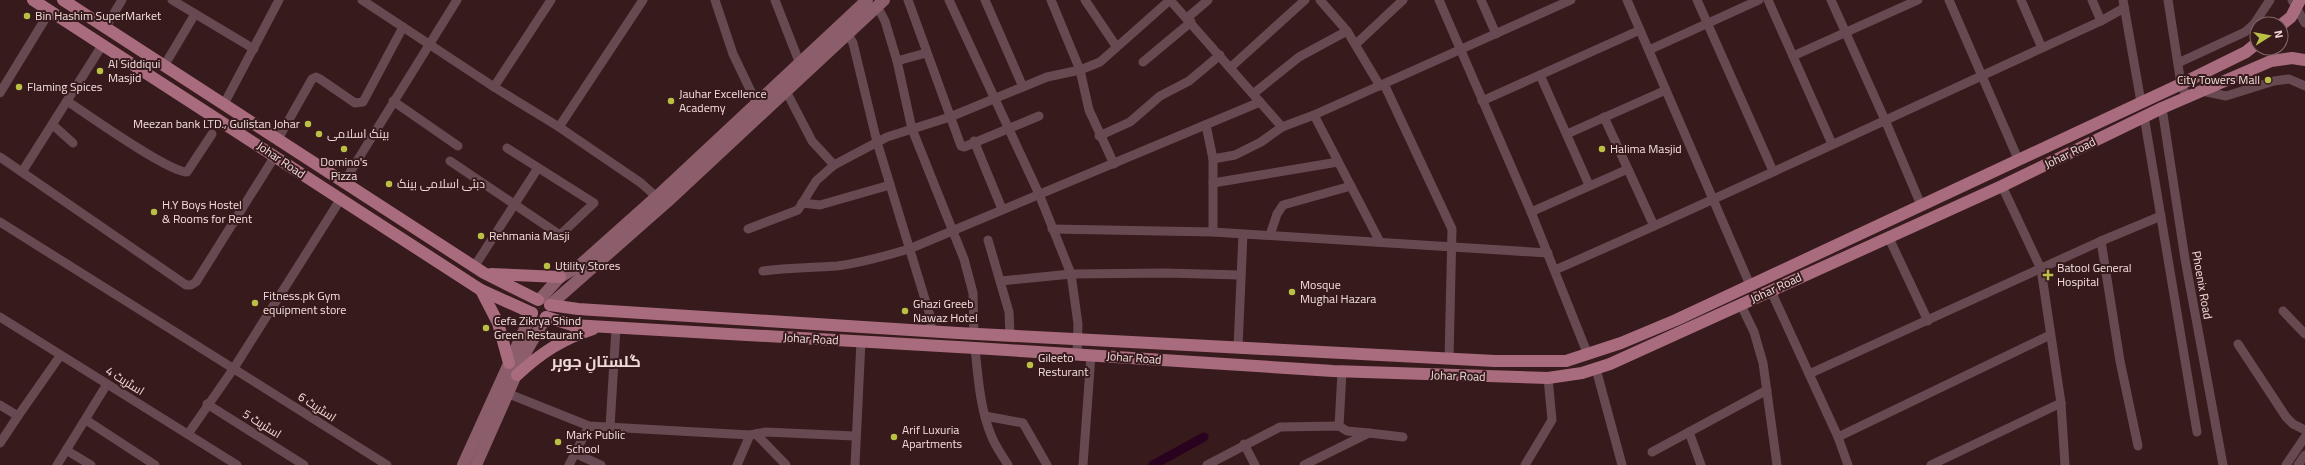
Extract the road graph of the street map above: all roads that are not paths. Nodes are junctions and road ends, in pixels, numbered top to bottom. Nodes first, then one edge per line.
1 (33, 0) edge
2 (63, 0) edge
3 (110, 0) edge
4 (172, 0) edge
5 (279, 0) edge
6 (362, 0) edge
7 (457, 0) edge
8 (551, 0) edge
9 (643, 0) edge
10 (715, 0) edge
11 (775, 0) edge
12 (867, 0) edge
13 (908, 0) edge
14 (949, 0) edge
15 (985, 0) edge
16 (1051, 0) edge
17 (1085, 0) edge
18 (1170, 0) edge
19 (1208, 0) edge
20 (1305, 0) edge
21 (1320, 0) edge
22 (1403, 0) edge
23 (1439, 0) edge
24 (1481, 0) edge
25 (1571, 0) edge
26 (1627, 0) edge
27 (1697, 0) edge
28 (1759, 0) edge
29 (1768, 0) edge
30 (1831, 0) edge
31 (1918, 0) edge
32 (1948, 0) edge
33 (2021, 0) edge
34 (2092, 0) edge
35 (2168, 0) edge
36 (2270, 0) edge
37 (120, 3) edge
38 (881, 3) edge
39 (1557, 3) edge
40 (2296, 3) edge
41 (2124, 4) edge
42 (50, 11) junction
43 (195, 14) junction
44 (2289, 19) edge
45 (1189, 20) junction
46 (2101, 21) junction
47 (2305, 23) edge
48 (1707, 24) junction
49 (105, 28) junction
50 (403, 28) junction
51 (845, 29) junction
52 (1640, 30) junction
53 (1348, 31) junction
54 (1846, 33) junction
55 (1496, 34) junction
56 (103, 44) junction
57 (428, 44) junction
58 (1356, 44) junction
59 (1116, 46) junction
60 (2042, 48) junction
61 (254, 49) junction
62 (1461, 50) junction
63 (1649, 50) junction
64 (2249, 50) edge
65 (926, 53) junction
66 (1220, 55) junction
67 (1793, 56) junction
68 (2305, 60) edge
69 (897, 61) junction
70 (1143, 62) dead end
71 (2178, 63) junction
72 (800, 64) junction
73 (164, 66) junction
74 (1231, 67) junction
75 (1080, 70) junction
76 (1540, 75) junction
77 (1982, 76) junction
78 (2181, 84) junction
79 (1382, 85) junction
80 (1024, 86) junction
81 (2305, 86) edge
82 (494, 87) junction
83 (1666, 90) junction
84 (786, 91) junction
85 (2202, 91) junction
86 (0, 93) edge
87 (1254, 94) junction
88 (2187, 97) junction
89 (993, 99) junction
90 (67, 101) junction
91 (393, 101) junction
92 (1482, 101) junction
93 (1260, 102) junction
94 (2141, 102) junction
95 (224, 104) junction
96 (756, 104) junction
97 (2162, 108) junction
98 (1314, 115) junction
99 (1039, 116) dead end
100 (2144, 116) junction
101 (950, 117) junction
102 (1604, 117) junction
103 (1885, 120) junction
104 (53, 125) junction
105 (1206, 125) junction
106 (559, 127) junction
107 (1282, 127) junction
108 (912, 129) junction
109 (1008, 129) junction
110 (212, 134) dead end
111 (1567, 134) junction
112 (1099, 136) junction
113 (278, 139) junction
114 (974, 141) junction
115 (877, 142) junction
116 (73, 143) dead end
117 (1832, 144) junction
118 (458, 146) dead end
119 (507, 148) dead end
120 (275, 156) junction
121 (0, 157) edge
122 (1213, 159) junction
123 (2018, 159) junction
124 (450, 161) dead end
125 (1338, 162) junction
126 (1114, 164) junction
127 (834, 165) junction
128 (538, 168) junction
129 (1628, 169) junction
130 (1773, 171) junction
131 (22, 172) junction
132 (344, 182) junction
133 (1213, 184) junction
134 (890, 185) junction
135 (1589, 185) junction
136 (1351, 186) junction
137 (2002, 186) junction
138 (1039, 194) junction
139 (340, 200) junction
140 (1714, 200) junction
141 (660, 201) junction
142 (802, 202) junction
143 (516, 205) junction
144 (1921, 205) junction
145 (1002, 209) junction
146 (1530, 212) junction
147 (2161, 216) junction
148 (0, 222) edge
149 (1654, 226) junction
150 (748, 229) dead end
151 (1052, 229) junction
152 (951, 231) junction
153 (1213, 232) junction
154 (1243, 234) junction
155 (1270, 235) junction
156 (1888, 236) junction
157 (988, 240) dead end
158 (2101, 241) junction
159 (1380, 242) junction
160 (1453, 247) junction
161 (909, 249) junction
162 (1548, 253) junction
163 (2041, 269) junction
164 (479, 270) junction
165 (1555, 270) junction
166 (763, 271) dead end
167 (1070, 274) junction
168 (1240, 275) junction
169 (560, 277) junction
170 (1001, 281) junction
171 (1750, 285) junction
172 (482, 290) junction
173 (1771, 291) junction
174 (542, 301) junction
175 (1741, 304) junction
176 (2283, 310) dead end
177 (532, 312) junction
178 (0, 317) edge
179 (546, 317) junction
180 (1928, 321) junction
181 (600, 327) junction
182 (616, 328) junction
183 (932, 331) junction
184 (974, 333) junction
185 (2305, 334) edge
186 (1010, 335) junction
187 (2050, 335) junction
188 (1077, 339) junction
189 (861, 341) junction
190 (2238, 344) dead end
191 (1238, 347) junction
192 (975, 348) junction
193 (1077, 354) junction
194 (1091, 355) junction
195 (1588, 355) junction
196 (60, 356) junction
197 (1449, 359) junction
198 (509, 363) junction
199 (234, 368) junction
200 (1596, 369) junction
201 (1342, 372) junction
202 (1809, 374) junction
203 (517, 375) junction
204 (1548, 378) junction
205 (107, 384) junction
206 (1767, 390) junction
207 (509, 394) junction
208 (2061, 403) junction
209 (0, 404) edge
210 (207, 404) junction
211 (18, 416) junction
212 (985, 416) junction
213 (86, 420) junction
214 (589, 426) junction
215 (1339, 426) junction
216 (610, 427) junction
217 (2305, 430) edge
218 (1689, 432) junction
219 (2197, 432) dead end
220 (1369, 433) junction
221 (188, 434) junction
222 (753, 434) junction
223 (854, 436) junction
224 (1403, 437) dead end
225 (1838, 437) junction
226 (2305, 437) edge
227 (0, 443) edge
228 (1244, 444) junction
229 (2138, 446) dead end
230 (66, 450) junction
231 (1652, 452) dead end
232 (574, 453) junction
233 (2305, 455) edge
234 (372, 461) edge
235 (56, 465) edge
236 (91, 465) edge
237 (155, 465) edge
238 (237, 465) edge
239 (304, 465) edge
240 (388, 465) edge
241 (463, 465) edge
242 (476, 465) edge
243 (569, 465) edge
244 (601, 465) edge
245 (737, 465) edge
246 (786, 465) edge
247 (855, 465) edge
248 (1008, 465) edge
249 (1047, 465) edge
250 (1083, 465) edge
251 (1207, 465) edge
252 (1255, 465) edge
253 (1304, 465) edge
254 (1525, 465) edge
255 (1622, 465) edge
256 (1701, 465) edge
257 (1777, 465) edge
258 (1848, 465) edge
259 (1931, 465) edge
260 (2065, 465) edge
261 (2223, 465) edge
262 (2286, 465) edge
263 (2298, 465) edge

1 - 42 main road, Johar Road
2 - 49 main road, Johar Road
3 - 37 street
4 - 43 street
5 - 61 street
6 - 50 street
7 - 57 street
8 - 82 street
9 - 106 street
10 - 96 street
11 - 72 street
12 - 51 street
13 - 65 street
14 - 89 street
15 - 80 street
16 - 75 street
17 - 59 street
18 - 45 street
18 - 59 street
19 - 45 street
20 - 74 street
21 - 53 street
22 - 58 street
23 - 62 street
24 - 55 street
25 - 39 street
26 - 52 street
27 - 48 street
28 - 48 street
29 - 67 street
30 - 54 street
31 - 54 street
32 - 77 street
33 - 60 street
34 - 46 street
35 - 71 street
36 - 71 street
37 - 49 street
38 - 51 street
38 - 69 street
39 - 55 street
40 - 44 main road
40 - 47 street
41 - 46 street
41 - 94 street
42 - 56 main road, Johar Road
42 - 86 street
43 - 61 street
43 - 73 street
45 - 66 street
45 - 70 street
46 - 60 street
48 - 63 street
48 - 130 street
49 - 73 main road, Johar Road
50 - 57 street
50 - 113 street
51 - 72 street
51 - 84 street
51 - 115 street
52 - 63 street
52 - 76 street
53 - 58 street
53 - 87 street
54 - 67 street
54 - 103 street
55 - 62 street
56 - 90 street
56 - 120 main road, Johar Road
57 - 82 street
57 - 91 street
58 - 79 street
59 - 75 street
60 - 77 street
61 - 95 street
62 - 79 street
62 - 92 street
63 - 83 street
64 - 78 main road, Johar Road
65 - 69 street
65 - 101 street
66 - 74 street
66 - 112 street
67 - 117 street
68 - 85 main road, Johar Road
69 - 108 street
71 - 78 street
72 - 96 street
73 - 95 main road, Johar Road
74 - 87 street
75 - 80 street
75 - 112 street
76 - 92 street
76 - 111 street
77 - 103 street
77 - 123 street
78 - 88 street
78 - 94 main road, Johar Road
79 - 98 street
79 - 160 street
80 - 89 street
81 - 85 street
82 - 106 street
83 - 102 street
83 - 140 street
84 - 127 street
84 - 141 street
85 - 88 main road, Johar Road
87 - 93 street
88 - 97 main road, Johar Road
89 - 101 street
89 - 109 street
90 - 104 street
90 - 110 street
91 - 118 street
91 - 132 street
92 - 146 street
93 - 105 street
93 - 107 street
94 - 123 main road, Johar Road
95 - 113 main road, Johar Road
96 - 141 street
97 - 100 main road, Johar Road
97 - 261 street, Phoenix Road
98 - 107 street
98 - 125 street
99 - 109 street
100 - 137 main road, Johar Road
100 - 147 street
101 - 108 street
101 - 114 street
102 - 111 street
102 - 129 street
103 - 117 street
103 - 144 street
104 - 116 street
104 - 131 street
105 - 122 street
105 - 126 street
106 - 141 street
107 - 122 street
108 - 115 street
108 - 152 street
109 - 114 street
109 - 138 street
111 - 135 street
112 - 126 street
113 - 132 main road, Johar Road
114 - 145 street
115 - 127 street
115 - 134 street
117 - 130 street
119 - 128 street
120 - 131 street
120 - 139 main road, Johar Road
121 - 131 street
122 - 133 street
123 - 144 main road, Johar Road
124 - 143 street
125 - 133 street
125 - 136 street
126 - 138 street
127 - 142 street
128 - 143 street
128 - 143 street
129 - 135 street
129 - 149 street
130 - 140 street
132 - 164 main road, Johar Road
133 - 153 street
134 - 142 street
134 - 161 street
135 - 146 street
136 - 155 street
136 - 159 street
137 - 156 main road, Johar Road
137 - 163 street
138 - 145 street
138 - 151 street
139 - 172 main road, Johar Road
139 - 199 street
140 - 149 street
140 - 171 street
141 - 169 street
141 - 174 street
142 - 150 street
143 - 164 street
144 - 171 main road, Johar Road
145 - 152 street
146 - 162 street
147 - 158 street
147 - 219 street
148 - 199 street, اسٹریٹ 6
149 - 165 street
151 - 153 street
151 - 167 street
152 - 161 street
152 - 184 street
153 - 154 street
154 - 155 street
154 - 168 street
155 - 159 street
156 - 173 main road, Johar Road
156 - 180 street
157 - 170 street
158 - 163 street
158 - 229 street
159 - 160 street
160 - 162 street
160 - 197 street
161 - 166 street
161 - 183 street
162 - 165 street
163 - 180 street
163 - 187 street
164 - 169 main road
164 - 174 main road, Johar Road
165 - 195 street
167 - 168 street
167 - 170 street
167 - 188 street
168 - 191 street
169 - 174 street
170 - 186 street
171 - 195 main road, Johar Road
172 - 177 main road, Johar Road
172 - 198 main road
173 - 175 main road, Johar Road
173 - 202 street
174 - 177 main road
174 - 179 main road
174 - 183 main road, Johar Road
175 - 200 main road, Johar Road
175 - 206 street
176 - 185 street
177 - 179 main road
177 - 198 street
178 - 196 street, اسٹریٹ 4
179 - 181 main road, Johar Road
179 - 203 street
180 - 202 street
181 - 182 main road, Johar Road
181 - 203 main road
182 - 189 main road, Johar Road
182 - 216 street
183 - 184 main road, Johar Road
184 - 186 main road, Johar Road
186 - 188 main road, Johar Road
187 - 208 street
187 - 225 street
188 - 191 main road, Johar Road
188 - 193 street
189 - 192 main road, Johar Road
189 - 223 street
190 - 217 street
191 - 197 main road, Johar Road
192 - 193 main road, Johar Road
192 - 212 street
193 - 194 main road, Johar Road
194 - 201 main road, Johar Road
194 - 250 street
195 - 197 main road, Johar Road
196 - 205 street, اسٹریٹ 4
196 - 211 street
198 - 241 street
199 - 210 street
199 - 234 street, اسٹریٹ 6
200 - 204 main road, Johar Road
200 - 255 street
201 - 204 main road, Johar Road
201 - 215 street
202 - 225 street
203 - 207 street
204 - 254 street
205 - 213 street
205 - 221 street, اسٹریٹ 4
206 - 218 street
206 - 257 street
207 - 214 street
207 - 242 street
208 - 259 street
208 - 260 street
209 - 211 street
210 - 221 street
210 - 239 street, اسٹریٹ 5
211 - 227 street
212 - 248 street
212 - 249 street
213 - 230 street
213 - 237 street
214 - 216 street
214 - 232 street
215 - 220 street
215 - 228 street
216 - 222 street
218 - 231 street
218 - 256 street
220 - 224 street
220 - 253 street
221 - 238 street, اسٹریٹ 4
222 - 223 street
222 - 245 street
222 - 246 street
223 - 247 street
225 - 258 street
226 - 262 street
228 - 251 street
228 - 252 street
230 - 235 street
230 - 236 street
232 - 243 street
232 - 244 street
233 - 263 street
234 - 240 street, اسٹریٹ 6

